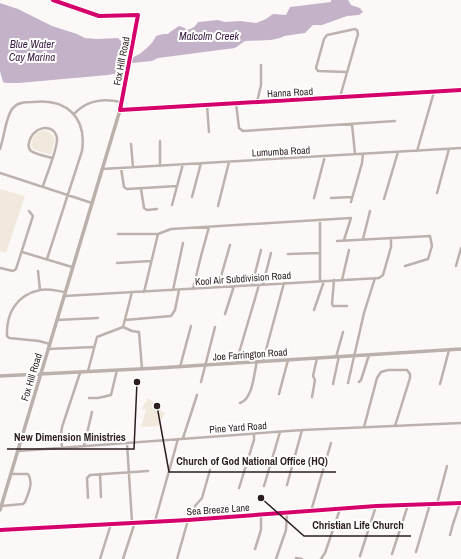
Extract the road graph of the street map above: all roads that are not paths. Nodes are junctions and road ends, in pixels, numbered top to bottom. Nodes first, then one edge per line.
1 (53, 0) edge
2 (261, 65) dead end
3 (346, 72) junction
4 (461, 90) edge
5 (434, 92) junction
6 (340, 97) junction
7 (122, 102) junction
8 (257, 102) junction
9 (236, 103) junction
10 (207, 105) junction
11 (120, 110) junction
12 (74, 114) junction
13 (395, 121) dead end
14 (352, 124) junction
15 (209, 132) dead end
16 (160, 141) dead end
17 (131, 144) dead end
18 (461, 148) edge
19 (0, 149) edge
20 (449, 149) junction
21 (417, 151) junction
22 (398, 152) junction
23 (355, 154) junction
24 (363, 154) junction
25 (325, 156) junction
26 (52, 158) junction
27 (230, 162) junction
28 (201, 163) junction
29 (184, 164) junction
30 (160, 166) junction
31 (133, 167) junction
32 (121, 168) junction
33 (102, 169) junction
34 (0, 173) edge
35 (43, 186) junction
36 (177, 186) junction
37 (142, 189) junction
38 (436, 193) dead end
39 (67, 195) junction
40 (192, 197) dead end
41 (352, 197) junction
42 (314, 198) dead end
43 (331, 198) dead end
44 (384, 199) dead end
45 (351, 202) dead end
46 (92, 203) junction
47 (172, 205) dead end
48 (218, 206) dead end
49 (156, 209) dead end
50 (29, 211) dead end
51 (370, 211) dead end
52 (320, 220) junction
53 (210, 227) junction
54 (118, 234) dead end
55 (158, 234) junction
56 (391, 238) junction
57 (362, 239) junction
58 (344, 240) junction
59 (337, 241) dead end
60 (183, 243) dead end
61 (230, 245) dead end
62 (461, 248) edge
63 (260, 250) dead end
64 (349, 250) dead end
65 (22, 252) junction
66 (271, 253) dead end
67 (320, 253) junction
68 (288, 254) dead end
69 (47, 260) junction
70 (151, 261) junction
71 (117, 263) dead end
72 (405, 266) dead end
73 (456, 266) dead end
74 (72, 267) junction
75 (0, 268) edge
76 (38, 271) dead end
77 (375, 278) junction
78 (334, 280) junction
79 (342, 280) junction
80 (322, 281) junction
81 (284, 283) junction
82 (263, 284) junction
83 (252, 285) junction
84 (259, 285) junction
85 (234, 286) junction
86 (218, 287) junction
87 (193, 289) junction
88 (40, 290) junction
89 (173, 290) junction
90 (179, 290) junction
91 (132, 292) junction
92 (144, 292) junction
93 (65, 294) junction
94 (347, 306) dead end
95 (314, 310) dead end
96 (226, 314) dead end
97 (98, 318) dead end
98 (57, 320) junction
99 (125, 320) junction
100 (191, 326) dead end
101 (123, 327) junction
102 (215, 327) dead end
103 (343, 332) dead end
104 (49, 347) junction
105 (94, 347) junction
106 (461, 349) edge
107 (449, 350) junction
108 (369, 355) junction
109 (338, 356) junction
110 (354, 356) junction
111 (318, 358) junction
112 (288, 360) junction
113 (257, 361) junction
114 (262, 361) junction
115 (236, 363) junction
116 (43, 365) junction
117 (205, 365) junction
118 (180, 367) junction
119 (142, 369) junction
120 (117, 370) junction
121 (80, 372) junction
122 (87, 372) junction
123 (50, 374) junction
124 (27, 375) junction
125 (40, 375) junction
126 (0, 376) edge
127 (201, 382) dead end
128 (359, 382) dead end
129 (348, 383) dead end
130 (333, 384) dead end
131 (440, 384) dead end
132 (37, 386) junction
133 (279, 394) dead end
134 (196, 395) dead end
135 (312, 397) dead end
136 (89, 398) dead end
137 (240, 403) dead end
138 (92, 412) dead end
139 (461, 423) edge
140 (395, 426) junction
141 (364, 427) junction
142 (302, 430) junction
143 (280, 432) junction
144 (254, 434) junction
145 (183, 438) junction
146 (178, 439) junction
147 (331, 442) dead end
148 (127, 443) junction
149 (84, 446) junction
150 (62, 448) junction
151 (17, 451) junction
152 (447, 466) dead end
153 (210, 470) dead end
154 (148, 471) dead end
155 (129, 472) junction
156 (11, 474) junction
157 (100, 474) junction
158 (287, 485) dead end
159 (264, 486) dead end
160 (239, 488) dead end
161 (88, 498) dead end
162 (101, 498) dead end
163 (461, 503) edge
164 (430, 504) junction
165 (437, 504) junction
166 (408, 505) junction
167 (376, 506) junction
168 (1, 508) edge
169 (340, 509) junction
170 (310, 511) junction
171 (287, 512) junction
172 (261, 514) junction
173 (196, 519) junction
174 (188, 520) junction
175 (155, 521) junction
176 (134, 522) junction
177 (111, 524) junction
178 (0, 530) edge
179 (450, 535) dead end
180 (255, 549) dead end
181 (416, 552) dead end
182 (392, 554) dead end
183 (360, 556) dead end
184 (296, 558) edge
185 (100, 559) edge
186 (124, 559) edge
187 (176, 559) edge
188 (276, 559) edge
189 (302, 559) edge
190 (321, 559) edge

1 - 7 street, Fox Hill Road
2 - 8 street
3 - 3 street
3 - 6 street
4 - 5 main road, Hanna Road
5 - 6 main road, Hanna Road
5 - 21 street
6 - 8 main road, Hanna Road
7 - 11 street, Fox Hill Road
7 - 12 street
8 - 9 main road, Hanna Road
9 - 10 main road, Hanna Road
9 - 14 street
10 - 11 main road, Hanna Road
10 - 15 street
11 - 33 main road, Fox Hill Road
12 - 19 street
12 - 39 street
13 - 14 street
14 - 23 street
16 - 30 street
17 - 31 street
18 - 20 street, Lumumba Road
20 - 21 street, Lumumba Road
20 - 38 street
21 - 22 street, Lumumba Road
22 - 24 street, Lumumba Road
22 - 44 street
23 - 24 street, Lumumba Road
23 - 25 street, Lumumba Road
24 - 41 street
25 - 27 street, Lumumba Road
25 - 42 street
26 - 26 street
26 - 35 street
27 - 28 street, Lumumba Road
27 - 48 street
28 - 29 street, Lumumba Road
28 - 40 street
29 - 30 street, Lumumba Road
29 - 36 street
30 - 31 street, Lumumba Road
31 - 32 street, Lumumba Road
32 - 33 street, Lumumba Road
32 - 37 street
33 - 46 main road, Fox Hill Road
34 - 35 street
35 - 39 street
36 - 37 street
36 - 47 street
37 - 49 street
39 - 46 street
39 - 69 street
41 - 43 street
41 - 45 street
46 - 74 main road, Fox Hill Road
50 - 65 street
51 - 57 street
52 - 53 street
52 - 58 street
52 - 67 street
53 - 55 street
53 - 87 street
54 - 55 street
55 - 70 street
56 - 57 street
56 - 72 street
56 - 77 street
57 - 58 street
58 - 59 street
60 - 89 street
61 - 86 street
62 - 73 street
63 - 83 street
64 - 79 street
65 - 69 street
65 - 75 street
66 - 82 street
67 - 68 street
67 - 80 street
69 - 74 street
70 - 71 street
70 - 92 street
74 - 93 main road, Fox Hill Road
76 - 88 street
77 - 79 street, Kool Air Subdivision Road
77 - 110 street
78 - 79 street, Kool Air Subdivision Road
78 - 80 street, Kool Air Subdivision Road
78 - 94 street
80 - 81 street, Kool Air Subdivision Road
80 - 95 street
81 - 82 street, Kool Air Subdivision Road
81 - 114 street
82 - 84 street, Kool Air Subdivision Road
83 - 84 street, Kool Air Subdivision Road
83 - 85 street, Kool Air Subdivision Road
84 - 115 street
85 - 86 street, Kool Air Subdivision Road
85 - 96 street
86 - 87 street, Kool Air Subdivision Road
87 - 90 street, Kool Air Subdivision Road
88 - 93 street, Kool Air Subdivision Road
88 - 104 street
89 - 90 street, Kool Air Subdivision Road
89 - 92 street, Kool Air Subdivision Road
90 - 99 street
91 - 92 street, Kool Air Subdivision Road
91 - 93 street, Kool Air Subdivision Road
91 - 99 street
93 - 98 main road, Fox Hill Road
97 - 98 street
98 - 104 main road, Fox Hill Road
99 - 101 street
100 - 118 street
101 - 105 street
101 - 119 street
102 - 117 street
103 - 109 street
104 - 105 street
104 - 116 main road, Fox Hill Road
105 - 122 street
106 - 107 main road, Joe Farrington Road
107 - 108 main road, Joe Farrington Road
107 - 131 street
108 - 110 main road, Joe Farrington Road
108 - 128 street
109 - 110 main road, Joe Farrington Road
109 - 111 main road, Joe Farrington Road
109 - 130 street
110 - 129 street
111 - 112 main road, Joe Farrington Road
111 - 135 street
112 - 114 main road, Joe Farrington Road
112 - 133 street
113 - 114 main road, Joe Farrington Road
113 - 115 main road, Joe Farrington Road
113 - 137 street
115 - 117 main road, Joe Farrington Road
116 - 123 main road
116 - 125 main road, Fox Hill Road
117 - 118 main road, Joe Farrington Road
117 - 127 street
118 - 119 main road, Joe Farrington Road
119 - 120 main road, Joe Farrington Road
120 - 122 main road, Joe Farrington Road
120 - 136 street
121 - 122 main road, Joe Farrington Road
121 - 123 main road, Joe Farrington Road
121 - 150 street
123 - 125 main road, Joe Farrington Road
124 - 125 main road, Joe Farrington Road
124 - 126 main road, Joe Farrington Road
124 - 132 main road
125 - 132 main road, Fox Hill Road
132 - 151 main road, Fox Hill Road
134 - 145 street
138 - 149 street
139 - 140 street, Pine Yard Road
140 - 141 street, Pine Yard Road
140 - 141 street
141 - 142 street, Pine Yard Road
142 - 143 street, Pine Yard Road
142 - 158 street
143 - 144 street, Pine Yard Road
143 - 159 street
144 - 145 street, Pine Yard Road
144 - 160 street
145 - 146 street, Pine Yard Road
146 - 148 street, Pine Yard Road
146 - 175 street
147 - 170 street
148 - 149 street, Pine Yard Road
148 - 155 street
149 - 150 street, Pine Yard Road
150 - 151 street, Pine Yard Road
151 - 156 main road, Fox Hill Road
152 - 165 street
153 - 173 street
154 - 155 street
155 - 157 street
155 - 176 street
156 - 168 main road, Fox Hill Road
156 - 168 street
157 - 161 street
157 - 162 street
163 - 165 street, Sea Breeze Lane
163 - 179 street
164 - 165 street, Sea Breeze Lane
164 - 166 street, Sea Breeze Lane
164 - 181 street
166 - 167 street, Sea Breeze Lane
166 - 182 street
167 - 169 street, Sea Breeze Lane
167 - 183 street
169 - 170 street, Sea Breeze Lane
169 - 190 street
170 - 171 street, Sea Breeze Lane
171 - 172 street, Sea Breeze Lane
171 - 188 street
172 - 173 street, Sea Breeze Lane
172 - 180 street
173 - 174 street, Sea Breeze Lane
174 - 175 street, Sea Breeze Lane
174 - 187 street
175 - 176 street, Sea Breeze Lane
176 - 177 street, Sea Breeze Lane
176 - 186 street
177 - 178 street, Sea Breeze Lane
177 - 185 street
184 - 189 street

